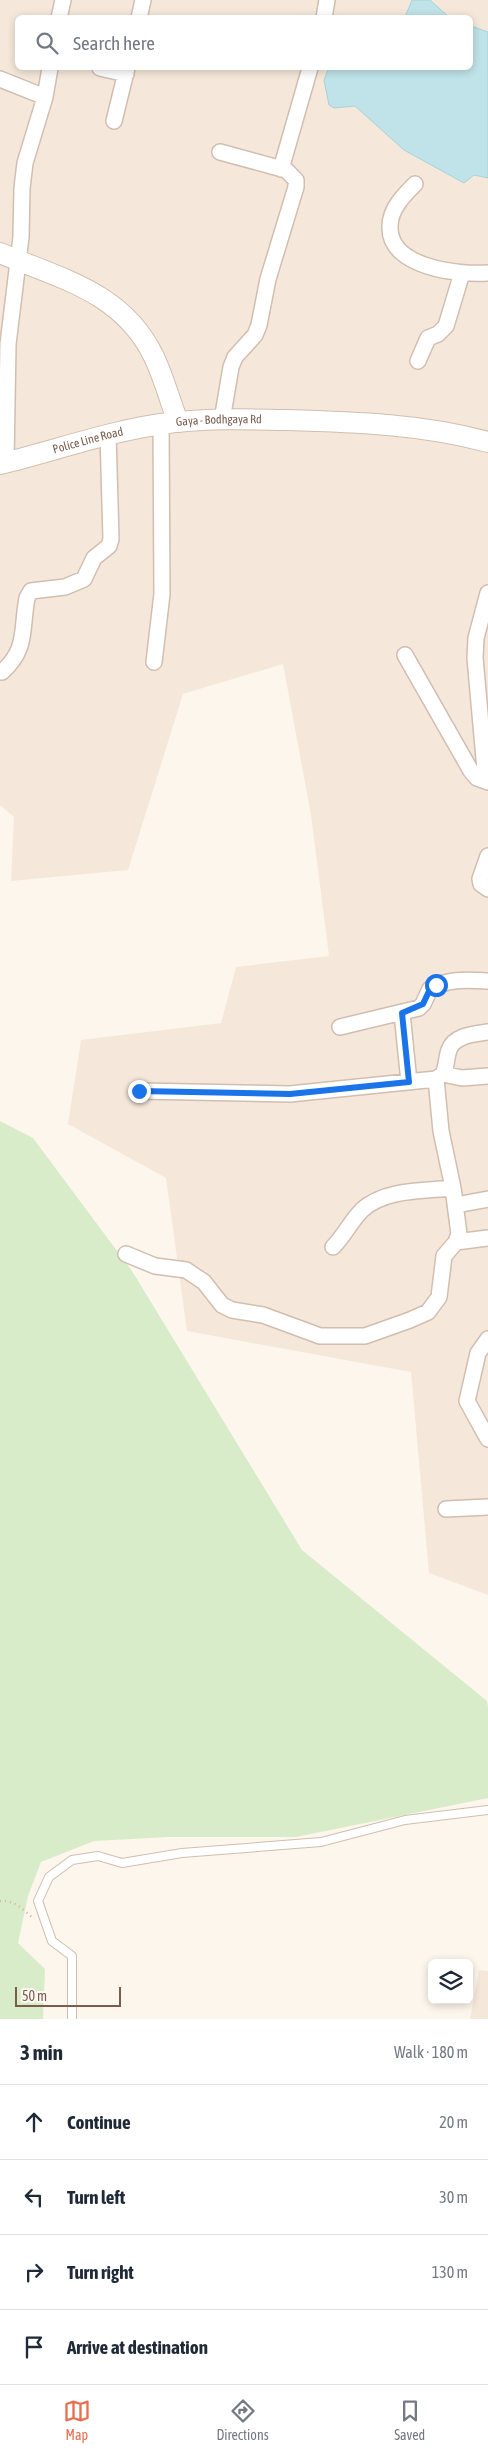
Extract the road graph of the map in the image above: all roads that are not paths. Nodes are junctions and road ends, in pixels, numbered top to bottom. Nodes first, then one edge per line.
1 (63, 0) edge
2 (143, 0) edge
3 (327, 0) edge
4 (60, 15) edge
5 (140, 15) edge
6 (324, 15) edge
7 (50, 70) edge
8 (126, 70) edge
9 (309, 70) edge
10 (0, 79) edge
11 (45, 96) junction
12 (114, 121) dead end
13 (220, 152) dead end
14 (281, 169) junction
15 (415, 184) dead end
16 (0, 253) edge
17 (19, 261) junction
18 (462, 273) junction
19 (488, 273) edge
20 (418, 361) dead end
21 (222, 420) junction
22 (170, 423) junction
23 (108, 434) junction
24 (488, 442) edge
25 (3, 463) edge
26 (488, 593) edge
27 (405, 655) dead end
28 (154, 662) dead end
29 (2, 672) dead end
30 (487, 782) edge
31 (488, 856) edge
32 (488, 889) edge
33 (488, 981) edge
34 (402, 1013) junction
35 (340, 1027) dead end
36 (488, 1032) edge
37 (439, 1076) junction
38 (488, 1076) edge
39 (409, 1082) junction
40 (139, 1091) dead end
41 (453, 1188) junction
42 (488, 1199) edge
43 (456, 1205) junction
44 (488, 1240) edge
45 (456, 1242) junction
46 (333, 1248) dead end
47 (126, 1254) dead end
48 (488, 1339) edge
49 (488, 1439) edge
50 (488, 1507) edge
51 (446, 1509) dead end
52 (488, 1810) edge
53 (72, 2019) edge

1 - 4 street
2 - 5 street
3 - 6 street
7 - 11 street
8 - 12 street
9 - 14 street
10 - 11 street
11 - 17 street
13 - 14 street
14 - 21 street
15 - 18 street
16 - 17 street, Gaya - Bodhgaya Rd
17 - 22 street, Gaya - Bodhgaya Rd
17 - 25 street
18 - 19 street
18 - 20 street
21 - 22 street, Gaya - Bodhgaya Rd
21 - 24 street, Gaya - Bodhgaya Rd
22 - 23 street, Police Line Road
22 - 28 street
23 - 25 street, Police Line Road
23 - 29 street
26 - 30 street
27 - 30 street
31 - 32 street
33 - 34 street
34 - 35 street
34 - 39 street
36 - 37 street
37 - 38 street
37 - 39 street
37 - 41 street
39 - 40 street
41 - 43 street
41 - 46 street
42 - 43 street
43 - 45 street
44 - 45 street
45 - 47 street
48 - 49 street
50 - 51 street
52 - 53 lane

